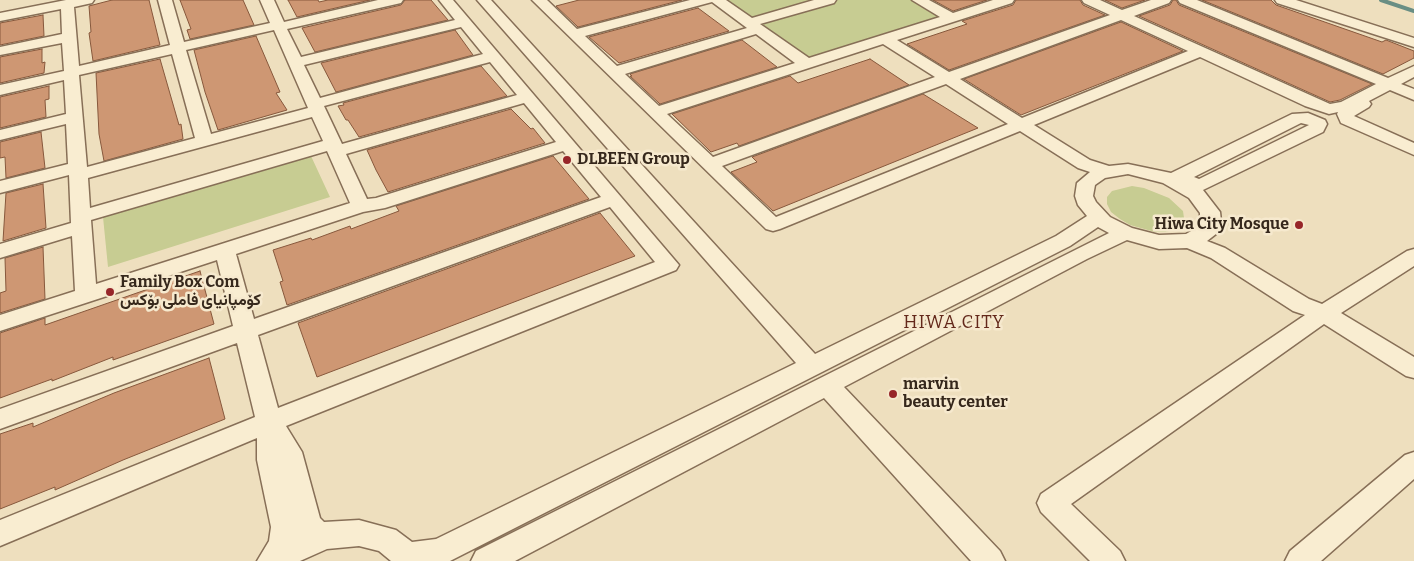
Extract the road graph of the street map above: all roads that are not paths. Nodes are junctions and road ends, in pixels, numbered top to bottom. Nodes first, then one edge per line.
1 (87, 0) edge
2 (165, 0) edge
3 (267, 0) edge
4 (396, 0) edge
5 (446, 0) edge
6 (484, 0) edge
7 (706, 0) edge
8 (719, 0) edge
9 (829, 0) edge
10 (919, 0) edge
11 (1008, 0) edge
12 (1089, 0) edge
13 (1164, 0) edge
14 (1185, 0) edge
15 (1282, 0) edge
16 (545, 1) edge
17 (67, 4) junction
18 (1122, 15) junction
19 (0, 17) edge
20 (952, 18) junction
21 (464, 22) junction
22 (278, 26) junction
23 (754, 26) junction
24 (575, 34) junction
25 (69, 36) junction
26 (879, 41) junction
27 (1414, 43) edge
28 (178, 48) junction
29 (0, 51) edge
30 (1202, 51) junction
31 (493, 56) junction
32 (295, 62) junction
33 (807, 64) junction
34 (1414, 71) edge
35 (614, 72) junction
36 (72, 73) junction
37 (1414, 78) edge
38 (942, 81) junction
39 (1393, 86) junction
40 (0, 90) edge
41 (1414, 95) edge
42 (527, 97) junction
43 (316, 107) junction
44 (656, 112) junction
45 (74, 117) junction
46 (1016, 127) junction
47 (0, 135) edge
48 (204, 141) junction
49 (567, 144) junction
50 (334, 148) junction
51 (1414, 150) edge
52 (710, 164) junction
53 (78, 171) junction
54 (1106, 171) junction
55 (1177, 177) junction
56 (1086, 183) junction
57 (0, 187) edge
58 (1198, 190) junction
59 (614, 199) junction
60 (361, 206) junction
61 (1099, 217) junction
62 (81, 222) junction
63 (1209, 228) junction
64 (1125, 233) junction
65 (1189, 241) junction
66 (225, 249) junction
67 (0, 251) edge
68 (1414, 256) edge
69 (86, 295) junction
70 (1324, 313) junction
71 (0, 324) edge
72 (246, 331) junction
73 (1414, 369) edge
74 (819, 375) junction
75 (0, 419) edge
76 (269, 422) junction
77 (1414, 463) edge
78 (0, 533) edge
79 (327, 536) junction
80 (408, 558) edge
81 (274, 561) edge
82 (486, 561) edge
83 (990, 561) edge
84 (1110, 561) edge
85 (1300, 561) edge

1 - 17 street
2 - 28 street
3 - 22 street
4 - 22 street
5 - 21 street
6 - 74 street
7 - 24 street
8 - 23 street
9 - 23 street
10 - 20 street
11 - 20 street
12 - 18 street
13 - 18 street
14 - 39 street
15 - 27 street
16 - 24 street
17 - 19 street
17 - 25 street
18 - 30 street
18 - 38 street
20 - 26 street
21 - 31 street
21 - 32 street
22 - 28 street
22 - 32 street
23 - 33 street
23 - 35 street
24 - 35 street
25 - 29 street
25 - 36 street
26 - 33 street
26 - 38 street
28 - 36 street
28 - 48 street
30 - 39 street
30 - 46 street
31 - 42 street
31 - 43 street
32 - 43 street
33 - 44 street
34 - 39 street
35 - 44 street
36 - 40 street
36 - 45 street
37 - 39 street
38 - 46 street
38 - 52 street
39 - 41 street
39 - 51 street
42 - 49 street
42 - 50 street
43 - 48 street
43 - 50 street
44 - 52 street
45 - 47 street
45 - 53 street
46 - 52 street
46 - 54 street
46 - 56 street
48 - 53 street
49 - 59 street
49 - 60 street
50 - 60 street
50 - 62 street
53 - 57 street
53 - 62 street
54 - 55 street
54 - 56 street
55 - 58 street
55 - 58 street
56 - 61 street
58 - 63 street
59 - 72 street
59 - 76 street
60 - 66 street
61 - 64 street
61 - 74 street
62 - 67 street
62 - 69 street
63 - 65 street
63 - 70 street
64 - 65 street
64 - 74 street
65 - 70 street
66 - 69 street
66 - 72 street
68 - 70 street
69 - 71 street
70 - 73 street
70 - 84 street
72 - 75 street
72 - 76 street
74 - 80 street
74 - 82 street
74 - 83 street
76 - 78 street
76 - 79 street
76 - 81 street
77 - 85 street
79 - 80 street
79 - 81 street

